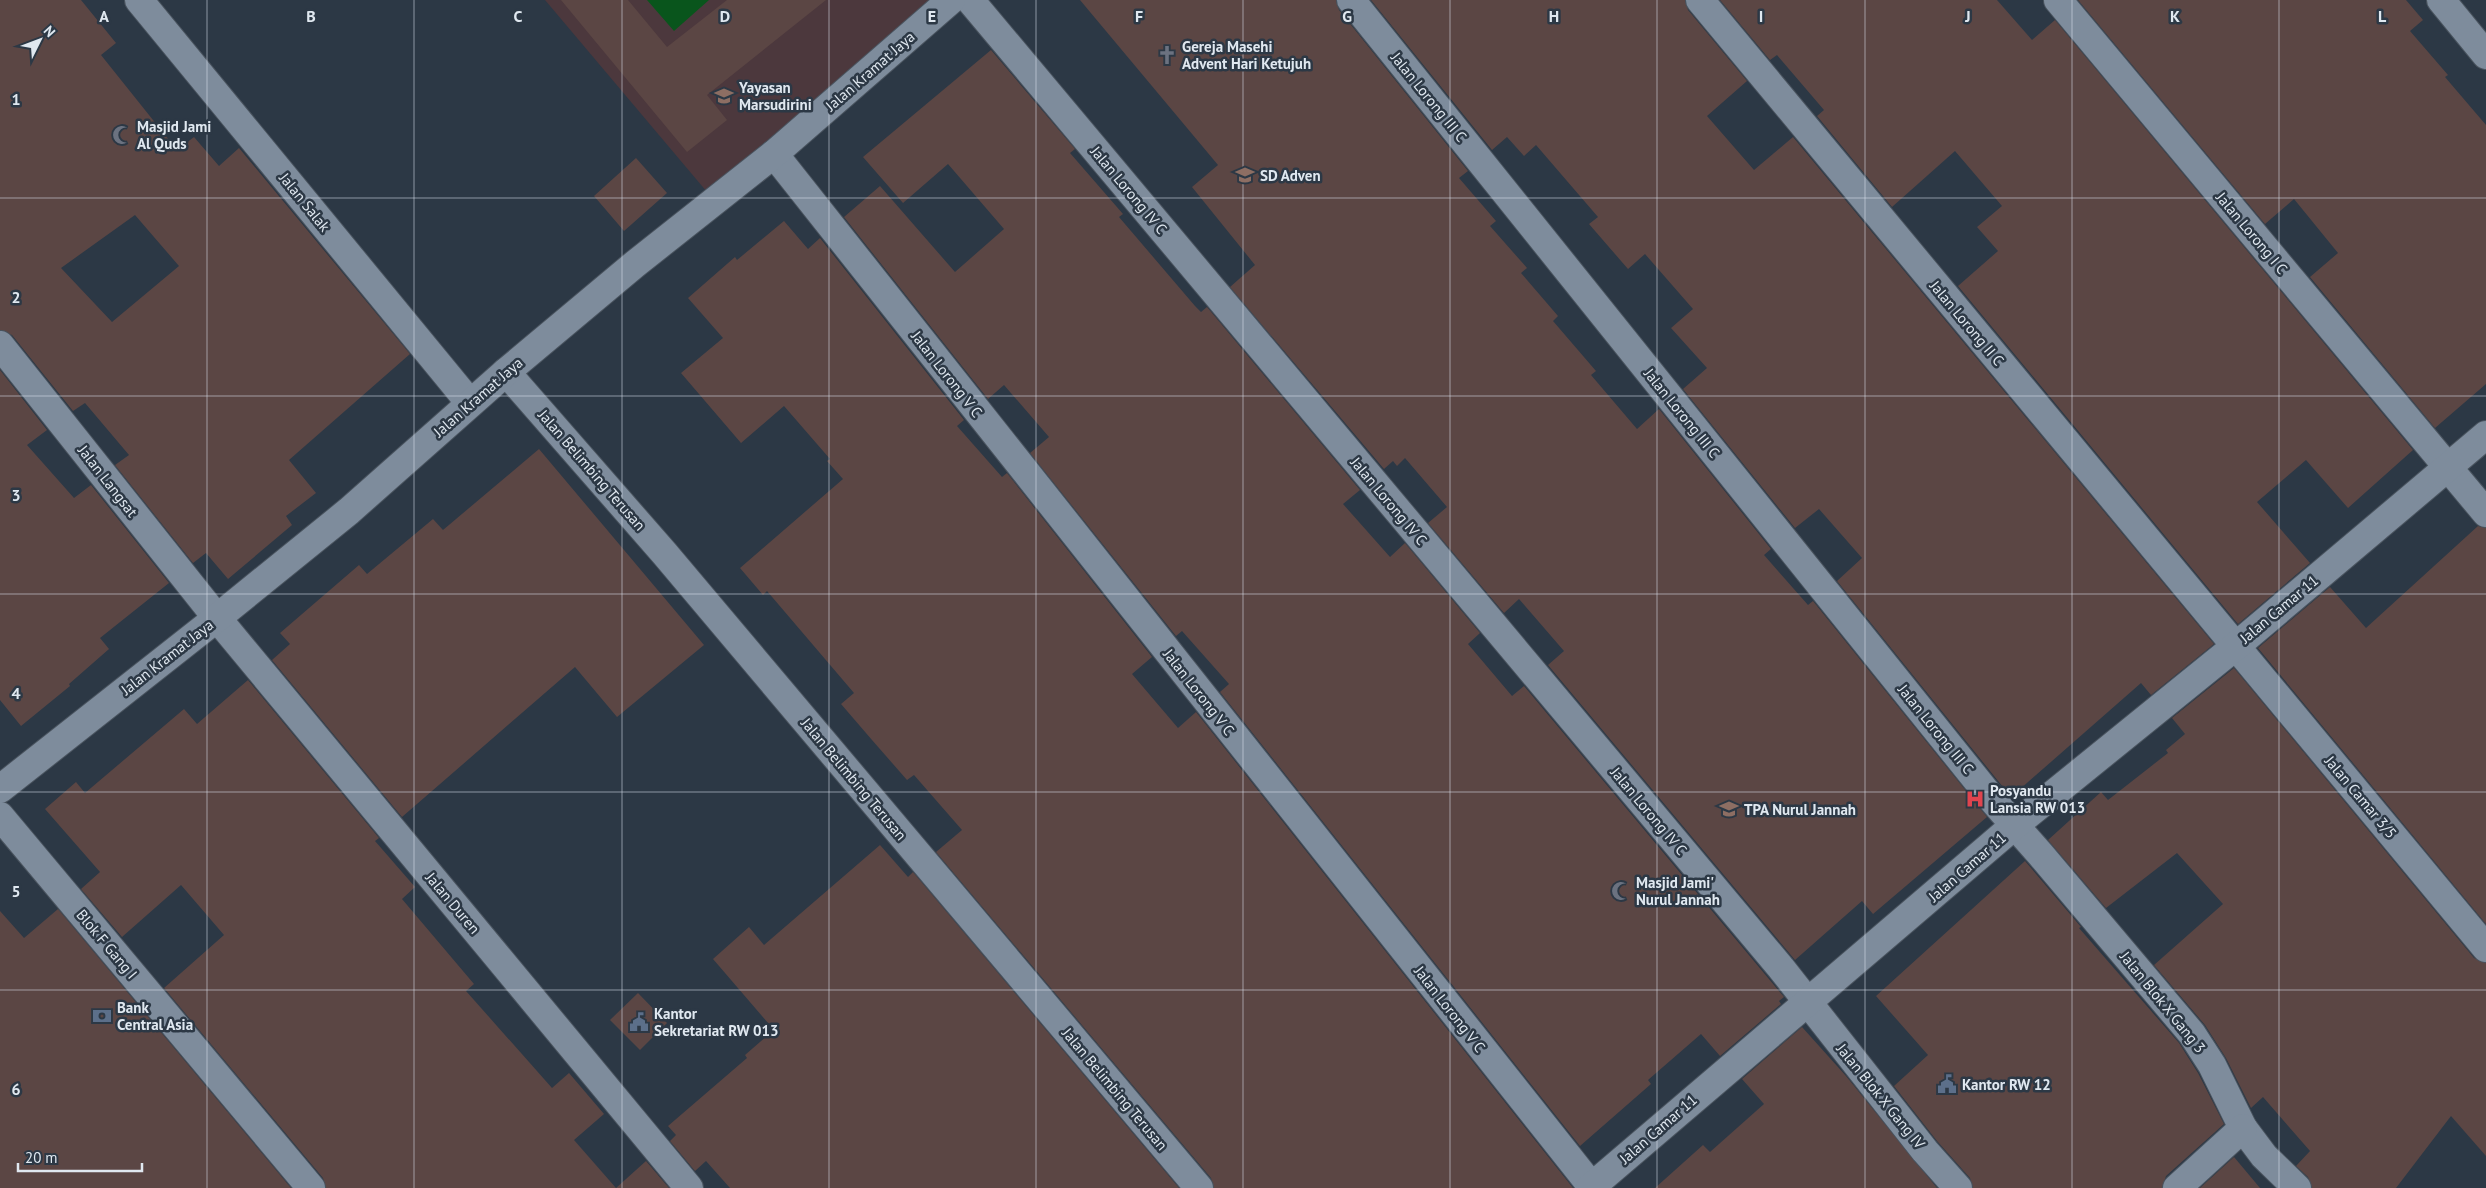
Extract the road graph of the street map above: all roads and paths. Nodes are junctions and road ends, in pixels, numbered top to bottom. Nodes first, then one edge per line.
1 (139, 0) edge
2 (951, 0) edge
3 (970, 0) edge
4 (1351, 0) edge
5 (1700, 0) edge
6 (2058, 0) edge
7 (2441, 0) edge
8 (2486, 55) edge
9 (774, 154) junction
10 (0, 345) edge
11 (506, 372) junction
12 (470, 403) junction
13 (2486, 435) edge
14 (2447, 466) junction
15 (2486, 514) edge
16 (217, 618) junction
17 (2236, 646) junction
18 (0, 789) edge
19 (0, 816) edge
20 (2015, 824) junction
21 (2486, 948) edge
22 (1806, 1002) junction
23 (2243, 1128) junction
24 (311, 1188) edge
25 (689, 1188) edge
26 (1198, 1188) edge
27 (1591, 1188) edge
28 (1958, 1188) edge
29 (2177, 1188) edge
30 (2297, 1188) edge

1 - 12 street, Jalan Salak
2 - 9 street, Jalan Kramat Jaya
3 - 22 street, Jalan Lorong IV C
4 - 20 street, Jalan Lorong III C
5 - 17 street, Jalan Lorong II C
6 - 14 street, Jalan Lorong I C
7 - 8 street
9 - 11 street, Jalan Kramat Jaya
9 - 27 street, Jalan Lorong V C
10 - 16 street, Jalan Langsat
11 - 12 street, Jalan Kramat Jaya
11 - 26 street, Jalan Belimbing Terusan
12 - 16 street, Jalan Kramat Jaya
13 - 14 street, Jalan Camar 11
14 - 15 street, Jalan Lorong I C
14 - 17 street, Jalan Camar 11
16 - 18 street, Jalan Kramat Jaya
16 - 25 street, Jalan Duren
17 - 20 street, Jalan Camar 11
17 - 21 street, Jalan Camar 3/5
19 - 24 street, Blok F Gang I
20 - 22 street, Jalan Camar 11
20 - 23 street, Jalan Blok X Gang 3
22 - 27 street, Jalan Camar 11
22 - 28 street, Jalan Blok X Gang IV
23 - 29 street
23 - 30 street, Jalan Blok X Gang 3

